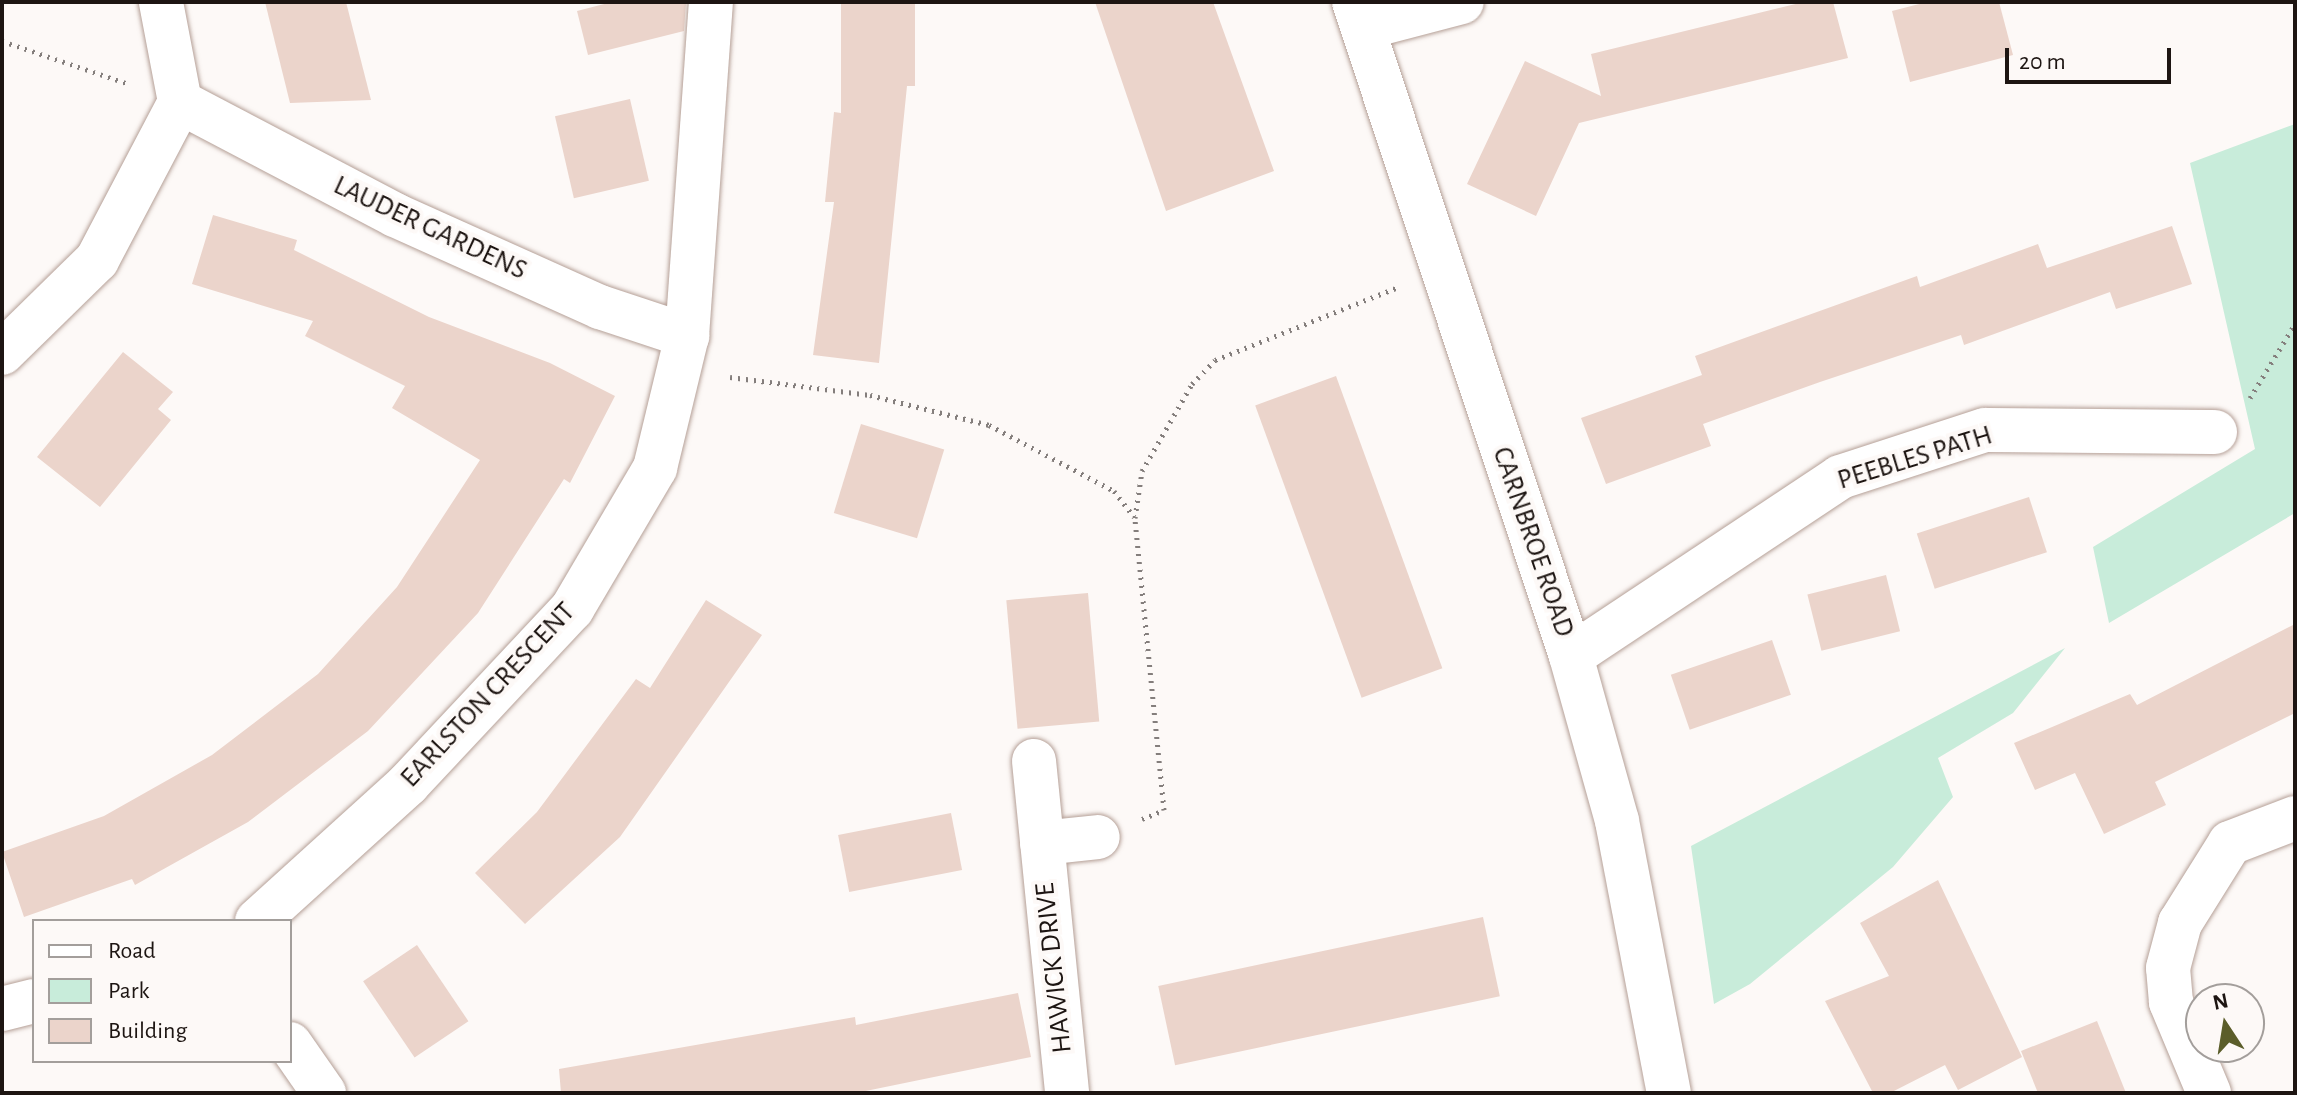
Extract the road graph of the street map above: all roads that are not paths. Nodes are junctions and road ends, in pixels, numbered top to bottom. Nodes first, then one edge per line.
1 (161, 2) edge
2 (711, 2) edge
3 (1462, 2) edge
4 (1358, 15) edge
5 (180, 102) junction
6 (2, 353) edge
7 (685, 354) junction
8 (2215, 432) road end
9 (1571, 656) junction
10 (1034, 761) dead end
11 (2295, 818) edge
12 (1098, 837) road end
13 (1042, 843) junction
14 (259, 919) edge
15 (32, 1002) edge
16 (2, 1009) edge
17 (292, 1047) edge
18 (324, 1093) edge
19 (1067, 1093) edge
20 (1669, 1093) edge
21 (2209, 1093) edge

1 - 5 street
2 - 7 street, EARLSTON CRESCENT
3 - 4 street
4 - 9 street, CARNBROE ROAD
5 - 6 street
5 - 7 street, LAUDER GARDENS
7 - 14 street, EARLSTON CRESCENT
8 - 9 street, PEEBLES PATH
9 - 20 street, CARNBROE ROAD
10 - 13 street, HAWICK DRIVE
11 - 21 street
12 - 13 street, HAWICK DRIVE
13 - 19 street, HAWICK DRIVE
15 - 16 street
17 - 18 street

